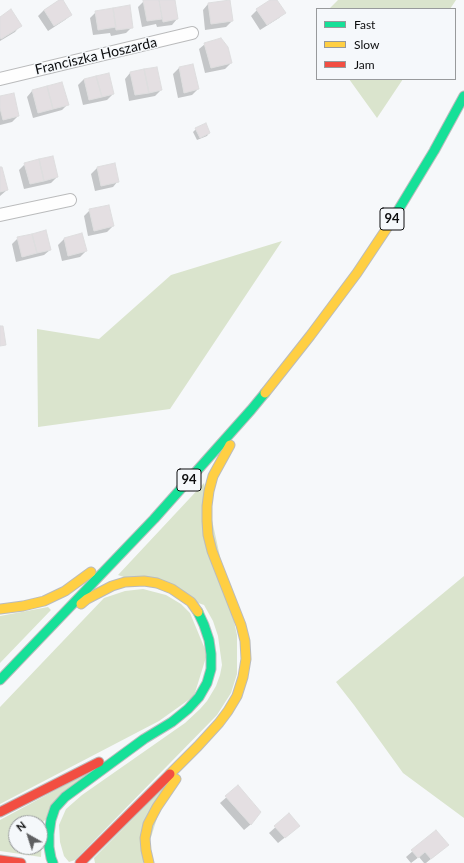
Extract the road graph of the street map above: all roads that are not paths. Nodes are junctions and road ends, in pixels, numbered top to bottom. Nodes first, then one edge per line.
1 (192, 33) dead end
2 (0, 79) edge
3 (464, 96) edge
4 (70, 200) dead end
5 (0, 215) edge
6 (251, 410) junction
7 (126, 548) junction
8 (0, 609) edge
9 (41, 636) junction
10 (0, 680) edge
11 (144, 739) junction
12 (198, 746) junction
13 (0, 812) edge
14 (0, 860) edge
15 (21, 863) edge
16 (53, 863) edge
17 (80, 863) edge
18 (149, 863) edge

1 - 2 street, Franciszka Hoszarda
3 - 6 main road, 94
4 - 5 street
6 - 7 main road, 94
6 - 12 main road
7 - 8 main road
7 - 9 main road, 94
9 - 10 main road, 94
9 - 11 main road
11 - 13 main road
11 - 16 main road
12 - 17 main road
12 - 18 main road
14 - 15 main road

